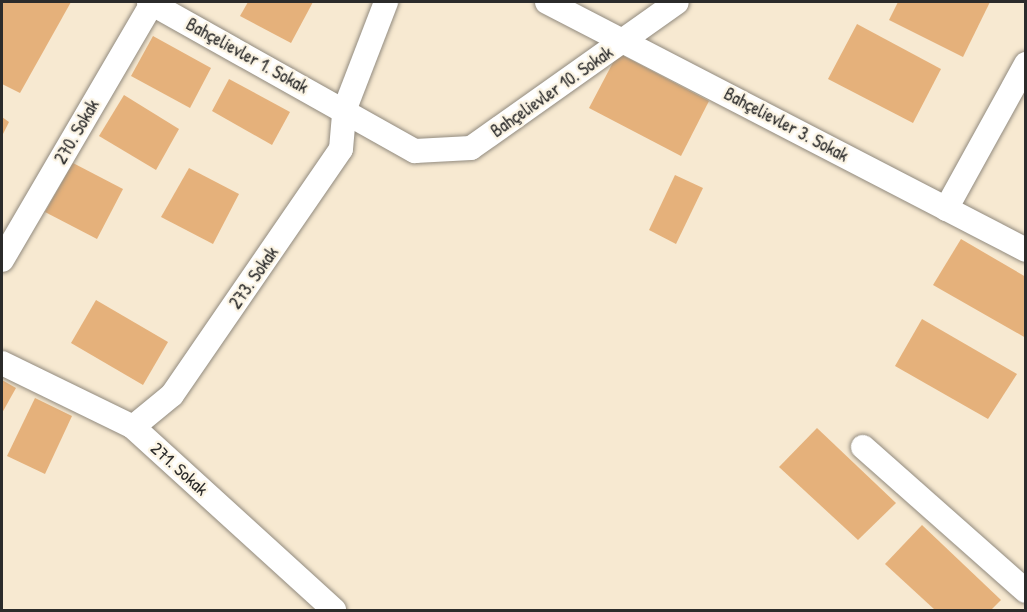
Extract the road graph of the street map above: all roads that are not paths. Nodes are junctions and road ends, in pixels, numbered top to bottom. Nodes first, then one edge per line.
1 (151, 2) edge
2 (386, 2) edge
3 (547, 2) edge
4 (677, 2) edge
5 (625, 41) junction
6 (1026, 64) edge
7 (344, 111) junction
8 (415, 151) joint
9 (946, 209) junction
10 (1026, 250) edge
11 (2, 260) edge
12 (2, 363) edge
13 (133, 427) junction
14 (863, 447) dead end
15 (1026, 591) edge
16 (334, 610) edge

1 - 7 street, Bahçelievler 1. Sokak
1 - 11 street, 270. Sokak
2 - 7 street, 273. Sokak
3 - 5 street, Bahçelievler 3. Sokak
4 - 5 street, Bahçelievler 10. Sokak
5 - 8 street, Bahçelievler 10. Sokak
5 - 9 street, Bahçelievler 3. Sokak
6 - 9 street
7 - 8 street, Bahçelievler 1. Sokak
7 - 13 street, 273. Sokak
9 - 10 street, Bahçelievler 3. Sokak
12 - 13 street, 271. Sokak
13 - 16 street, 271. Sokak
14 - 15 street

